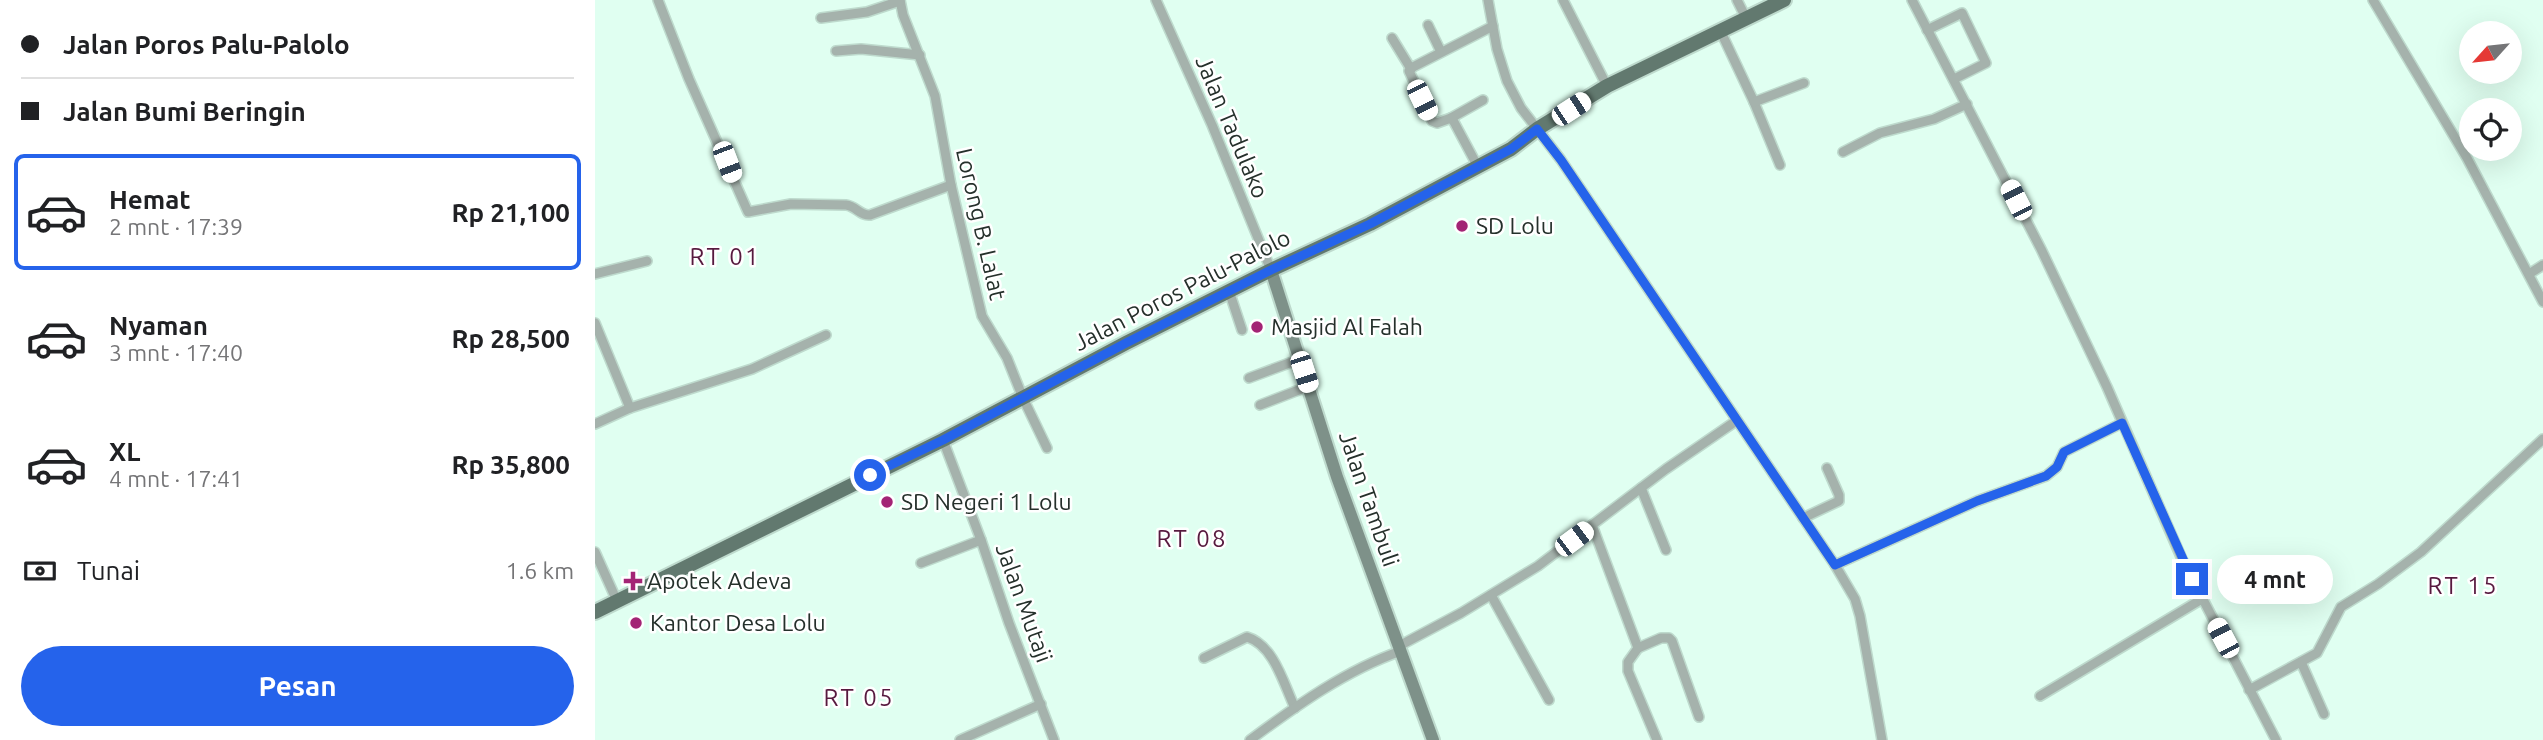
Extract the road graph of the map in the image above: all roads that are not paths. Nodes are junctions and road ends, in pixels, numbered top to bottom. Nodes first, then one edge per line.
1 (658, 0) edge
2 (900, 0) edge
3 (1156, 0) edge
4 (1488, 0) edge
5 (1563, 0) edge
6 (1737, 0) edge
7 (1784, 0) edge
8 (1912, 0) edge
9 (2373, 0) edge
10 (821, 18) dead end
11 (1746, 18) junction
12 (1428, 25) dead end
13 (1493, 26) junction
14 (1720, 30) junction
15 (1927, 30) junction
16 (1392, 38) dead end
17 (836, 51) dead end
18 (1441, 52) junction
19 (920, 55) junction
20 (1411, 69) junction
21 (1954, 79) junction
22 (1804, 83) dead end
23 (1607, 86) junction
24 (1483, 100) dead end
25 (1754, 102) junction
26 (1967, 104) junction
27 (1451, 118) junction
28 (1537, 129) junction
29 (1843, 152) dead end
30 (1780, 165) dead end
31 (1478, 167) junction
32 (951, 185) junction
33 (647, 261) dead end
34 (2543, 265) edge
35 (1271, 270) junction
36 (595, 274) edge
37 (2529, 274) junction
38 (1229, 291) junction
39 (2543, 302) edge
40 (595, 323) edge
41 (1242, 330) dead end
42 (826, 335) dead end
43 (1300, 359) junction
44 (1249, 378) dead end
45 (1309, 386) junction
46 (1023, 398) junction
47 (1260, 405) dead end
48 (630, 408) junction
49 (1736, 421) junction
50 (2122, 423) junction
51 (595, 424) edge
52 (2543, 439) edge
53 (943, 440) junction
54 (1047, 448) dead end
55 (1827, 468) dead end
56 (1641, 488) junction
57 (1803, 518) junction
58 (1592, 525) junction
59 (981, 540) junction
60 (1666, 550) dead end
61 (595, 552) edge
62 (921, 564) dead end
63 (1835, 565) junction
64 (1490, 595) junction
65 (2202, 599) junction
66 (617, 601) junction
67 (595, 612) edge
68 (1638, 648) junction
69 (1400, 649) junction
70 (1204, 658) dead end
71 (2301, 663) junction
72 (2249, 690) junction
73 (2041, 696) dead end
74 (1549, 700) dead end
75 (1041, 704) junction
76 (1295, 708) junction
77 (2324, 714) dead end
78 (1699, 716) dead end
79 (960, 740) edge
80 (1054, 740) edge
81 (1250, 740) edge
82 (1433, 740) edge
83 (1657, 740) edge
84 (1882, 740) edge
85 (2276, 740) edge

1 - 32 street
2 - 10 street
2 - 19 street, Lorong B. Lalat
3 - 35 street, Jalan Tadulako
4 - 13 street
5 - 23 street
6 - 11 street
7 - 11 main road, Jalan Poros Palu-Palolo
8 - 15 street
9 - 37 street
11 - 14 main road, Jalan Poros Palu-Palolo
12 - 18 street
13 - 18 street
13 - 28 street
14 - 23 main road, Jalan Poros Palu-Palolo
14 - 25 street
15 - 21 street
15 - 21 street
16 - 20 street
17 - 19 street
18 - 20 street
19 - 32 street, Lorong B. Lalat
20 - 27 street
21 - 26 street
22 - 25 street
23 - 28 main road, Jalan Poros Palu-Palolo
24 - 27 street
25 - 30 street
26 - 29 street
26 - 50 street
27 - 31 street
28 - 31 main road, Jalan Poros Palu-Palolo
28 - 49 street
31 - 35 main road, Jalan Poros Palu-Palolo
32 - 46 street, Lorong B. Lalat
33 - 36 street
34 - 37 street
35 - 38 main road, Jalan Poros Palu-Palolo
35 - 43 street, Jalan Tambuli
37 - 39 street
38 - 41 street
38 - 46 main road, Jalan Poros Palu-Palolo
40 - 48 street
42 - 48 street
43 - 44 street
43 - 45 street, Jalan Tambuli
45 - 47 street
45 - 69 street, Jalan Tambuli
46 - 53 main road, Jalan Poros Palu-Palolo
46 - 54 street, Lorong B. Lalat
48 - 51 street
49 - 56 street
49 - 57 street
50 - 63 street
50 - 65 street
52 - 71 street
53 - 59 street, Jalan Mutaji
53 - 66 main road, Jalan Poros Palu-Palolo
55 - 57 street
56 - 58 street
56 - 60 street
57 - 63 street
58 - 64 street
58 - 68 street
59 - 62 street
59 - 75 street, Jalan Mutaji
61 - 66 street
63 - 84 street
64 - 69 street
64 - 74 street
65 - 72 street
65 - 73 street
66 - 67 main road, Jalan Poros Palu-Palolo
68 - 78 street
68 - 83 street
69 - 76 street
69 - 82 street, Jalan Tambuli
70 - 76 street
71 - 72 street
71 - 77 street
72 - 85 street
75 - 79 street
75 - 80 street, Jalan Mutaji
76 - 81 street

